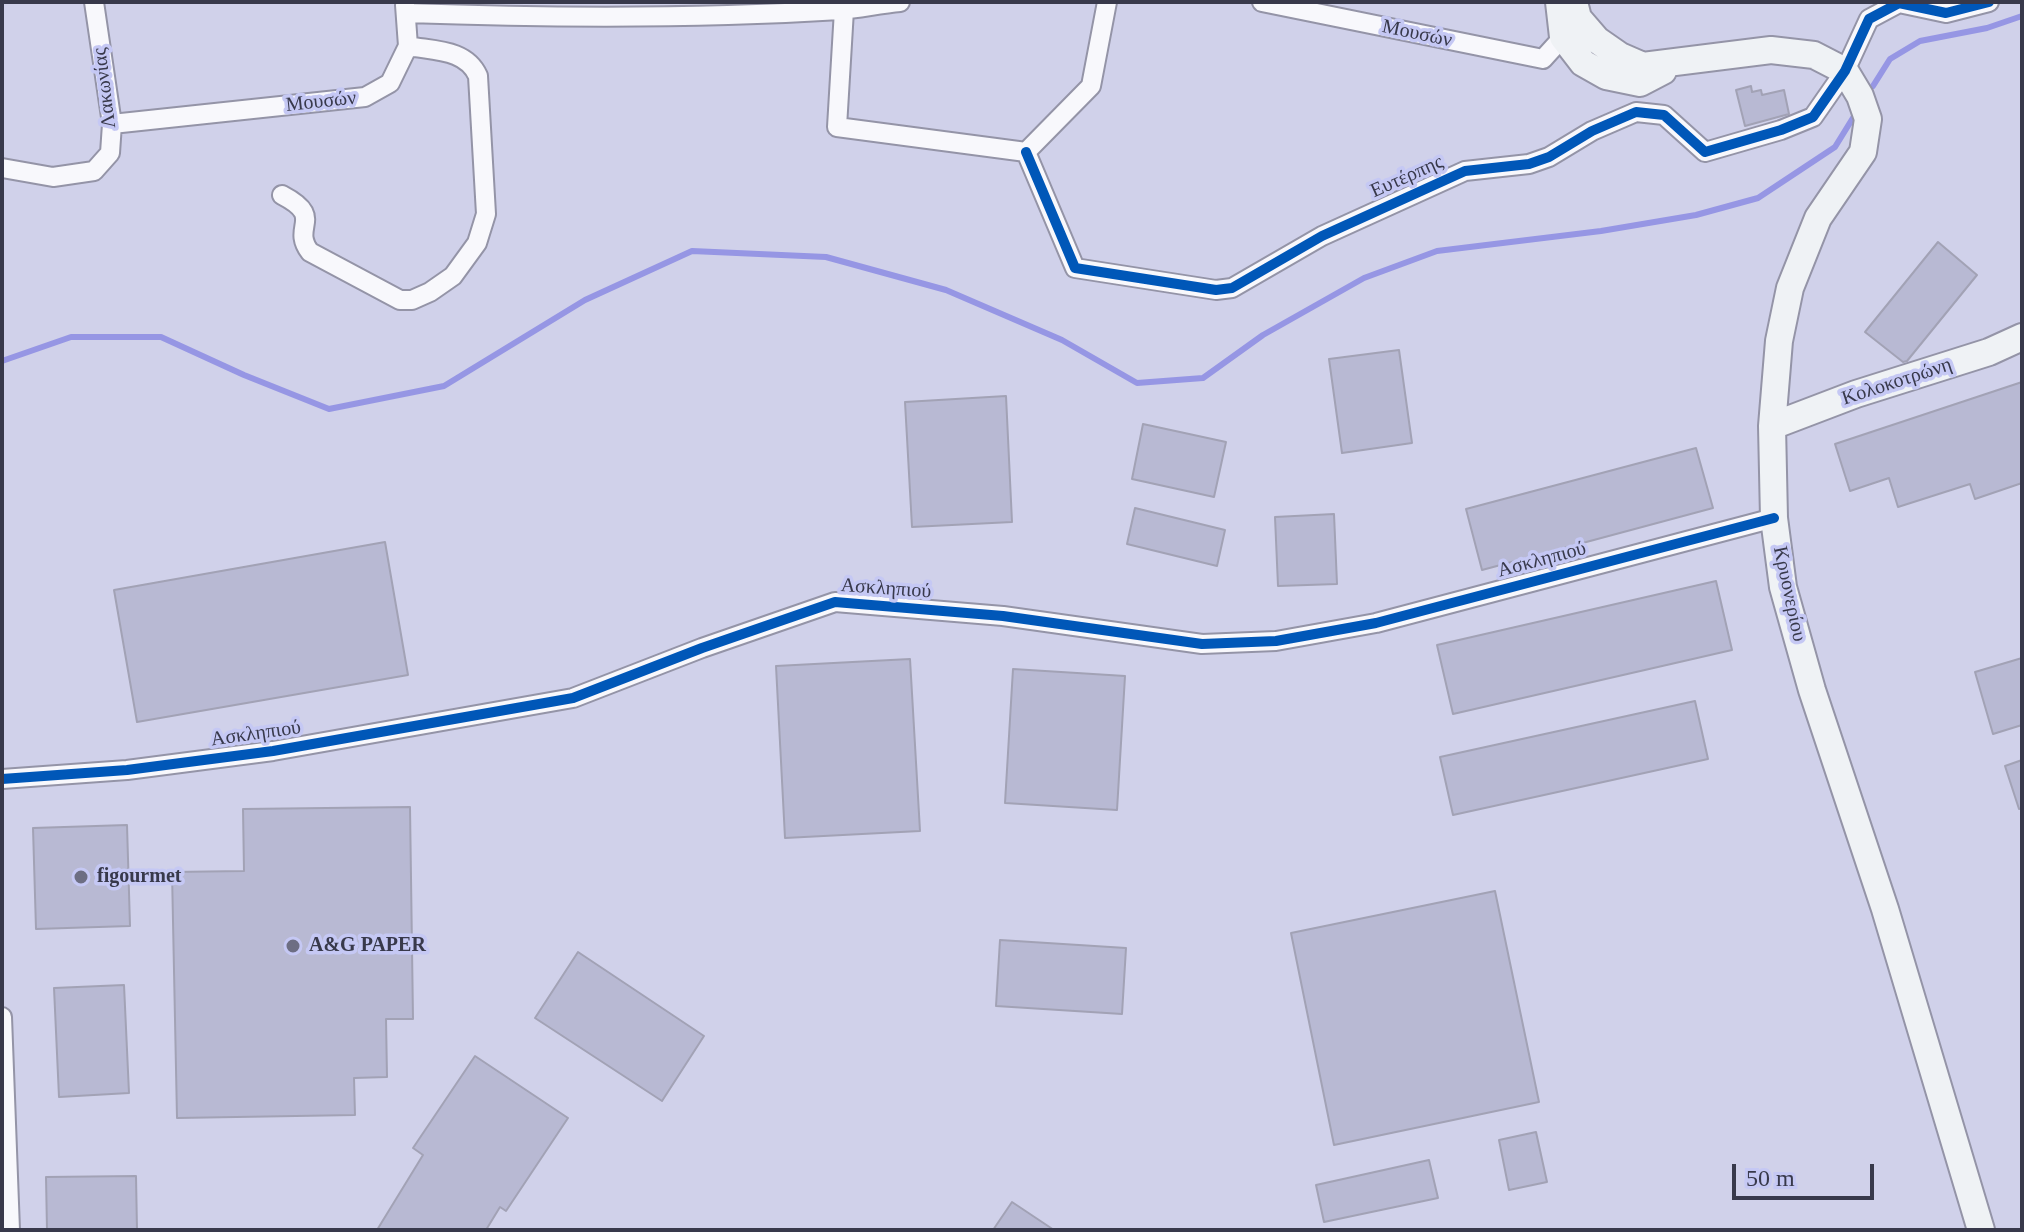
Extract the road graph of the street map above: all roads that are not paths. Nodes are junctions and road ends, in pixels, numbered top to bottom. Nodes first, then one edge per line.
1 (94, 2) edge
2 (900, 2) edge
3 (1107, 2) edge
4 (1262, 2) edge
5 (1559, 2) edge
6 (1574, 2) edge
7 (1989, 2) edge
8 (873, 3) edge
9 (405, 8) edge
10 (732, 9) edge
11 (844, 10) junction
12 (1563, 37) junction
13 (408, 46) junction
14 (1688, 59) junction
15 (1845, 71) junction
16 (112, 124) junction
17 (1026, 152) junction
18 (2, 168) edge
19 (282, 195) dead end
20 (2022, 337) edge
21 (1772, 426) junction
22 (1774, 518) junction
23 (2, 779) edge
24 (2, 1017) edge
25 (10, 1230) edge
26 (1981, 1230) edge

1 - 16 street, Λακωνίας
2 - 8 street, Μουσών
3 - 17 street
4 - 12 street, Μουσών
5 - 12 main road
6 - 14 main road
7 - 15 street
8 - 11 street, Μουσών
9 - 10 street, Μουσών
9 - 13 street, Μουσών
10 - 11 street, Μουσών
11 - 17 street
12 - 14 main road
13 - 16 street, Μουσών
13 - 19 street
14 - 15 main road
15 - 17 street, Ευτέρπης
15 - 21 main road, Κρυονερίου
16 - 18 street, Λακωνίας
20 - 21 main road, Κολοκοτρώνη
21 - 22 main road, Κρυονερίου
22 - 23 street, Ασκληπιού
22 - 26 main road, Κρυονερίου
24 - 25 street

